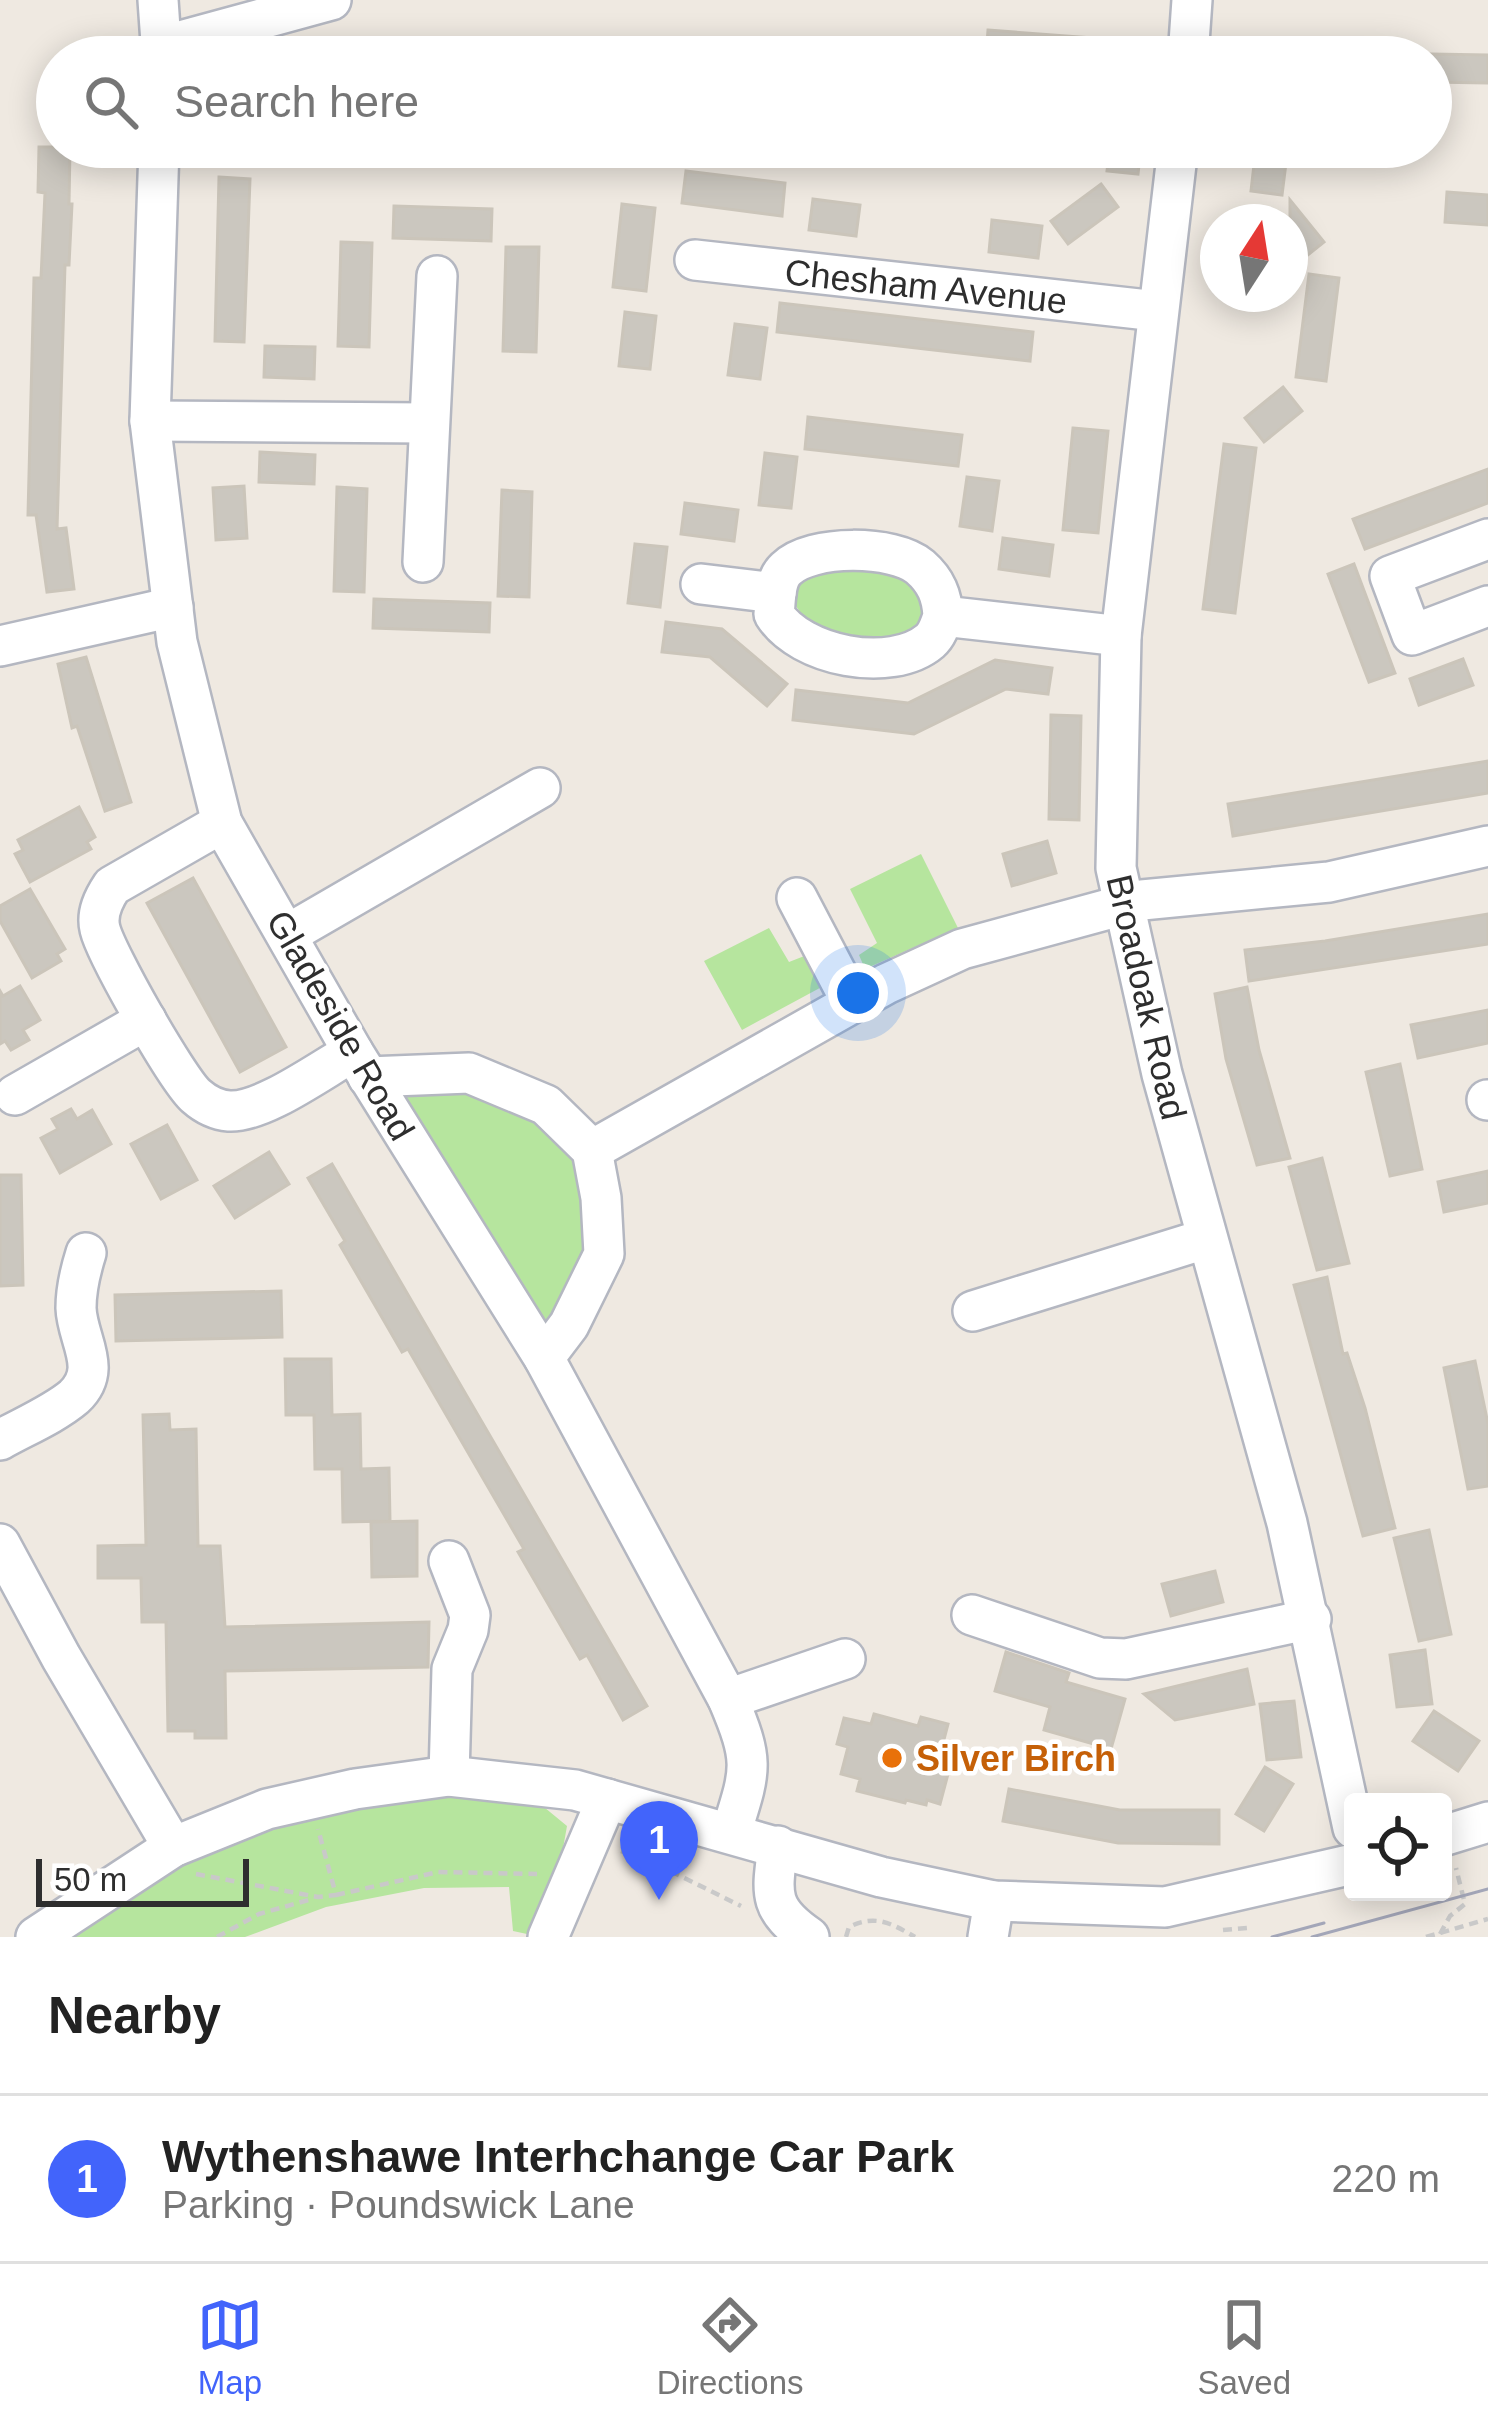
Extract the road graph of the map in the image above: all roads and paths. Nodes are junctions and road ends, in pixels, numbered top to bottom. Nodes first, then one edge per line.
1 (158, 0) edge
2 (331, 0) edge
3 (1192, 0) edge
4 (161, 36) edge
5 (214, 36) edge
6 (1189, 36) edge
7 (158, 168) edge
8 (1175, 168) edge
9 (695, 260) dead end
10 (436, 276) dead end
11 (1157, 311) junction
12 (150, 421) junction
13 (427, 423) junction
14 (1488, 539) edge
15 (423, 562) dead end
16 (701, 584) dead end
17 (776, 593) junction
18 (1488, 605) edge
19 (173, 607) junction
20 (944, 616) junction
21 (1121, 636) junction
22 (0, 646) edge
23 (540, 788) dead end
24 (222, 823) junction
25 (1488, 846) edge
26 (797, 898) dead end
27 (1123, 906) junction
28 (288, 934) junction
29 (852, 1003) junction
30 (146, 1020) junction
31 (360, 1065) junction
32 (14, 1095) dead end
33 (592, 1150) junction
34 (1205, 1239) junction
35 (86, 1253) dead end
36 (973, 1311) dead end
37 (544, 1358) junction
38 (0, 1440) edge
39 (0, 1544) edge
40 (449, 1561) dead end
41 (972, 1615) dead end
42 (1311, 1619) junction
43 (845, 1659) dead end
44 (728, 1699) junction
45 (449, 1776) junction
46 (1346, 1793) edge
47 (608, 1798) junction
48 (310, 1799) junction
49 (656, 1812) junction
50 (1466, 1828) edge
51 (730, 1833) junction
52 (778, 1846) junction
53 (167, 1851) junction
54 (644, 1858) junction
55 (1344, 1866) edge
56 (588, 1870) junction
57 (537, 1874) dead end
58 (336, 1894) junction
59 (318, 1897) junction
60 (1488, 1918) edge
61 (991, 1919) edge
62 (753, 1921) dead end
63 (1439, 1934) junction
64 (36, 1937) edge
65 (217, 1937) edge
66 (548, 1937) edge
67 (809, 1937) edge
68 (846, 1937) edge
69 (915, 1937) edge
70 (1426, 1937) edge

1 - 4 street
2 - 5 street
3 - 6 street
7 - 12 street, Gladeside Road
8 - 11 street, Broadoak Road
9 - 11 street, Chesham Avenue
10 - 13 street
11 - 21 street, Broadoak Road
12 - 13 street
12 - 19 street, Gladeside Road
13 - 15 street
14 - 18 street
16 - 17 street
17 - 20 street
17 - 20 street
19 - 22 street
19 - 24 street, Gladeside Road
20 - 21 street
21 - 27 street, Broadoak Road
23 - 28 street
24 - 28 street, Gladeside Road
24 - 30 street
25 - 27 street
26 - 29 street
27 - 29 street
27 - 34 street, Broadoak Road
28 - 31 street, Gladeside Road
29 - 33 street
30 - 31 street
30 - 32 street
31 - 33 street
31 - 37 street, Gladeside Road
33 - 37 street
34 - 36 street
34 - 42 street, Broadoak Road
35 - 38 street
37 - 44 street, Gladeside Road
39 - 53 street
40 - 45 street
41 - 42 street
42 - 46 street, Broadoak Road
43 - 44 street
44 - 51 street, Gladeside Road
45 - 47 street
45 - 48 street
47 - 49 street
47 - 56 street
48 - 53 street
48 - 58 path
49 - 51 street
49 - 54 path
50 - 63 path
51 - 52 street
52 - 61 street
52 - 67 street
53 - 59 path
53 - 64 street
54 - 56 path
54 - 62 path
55 - 61 street
56 - 66 street
57 - 58 path
58 - 59 path
59 - 65 path
60 - 63 path
63 - 70 path
68 - 69 path

